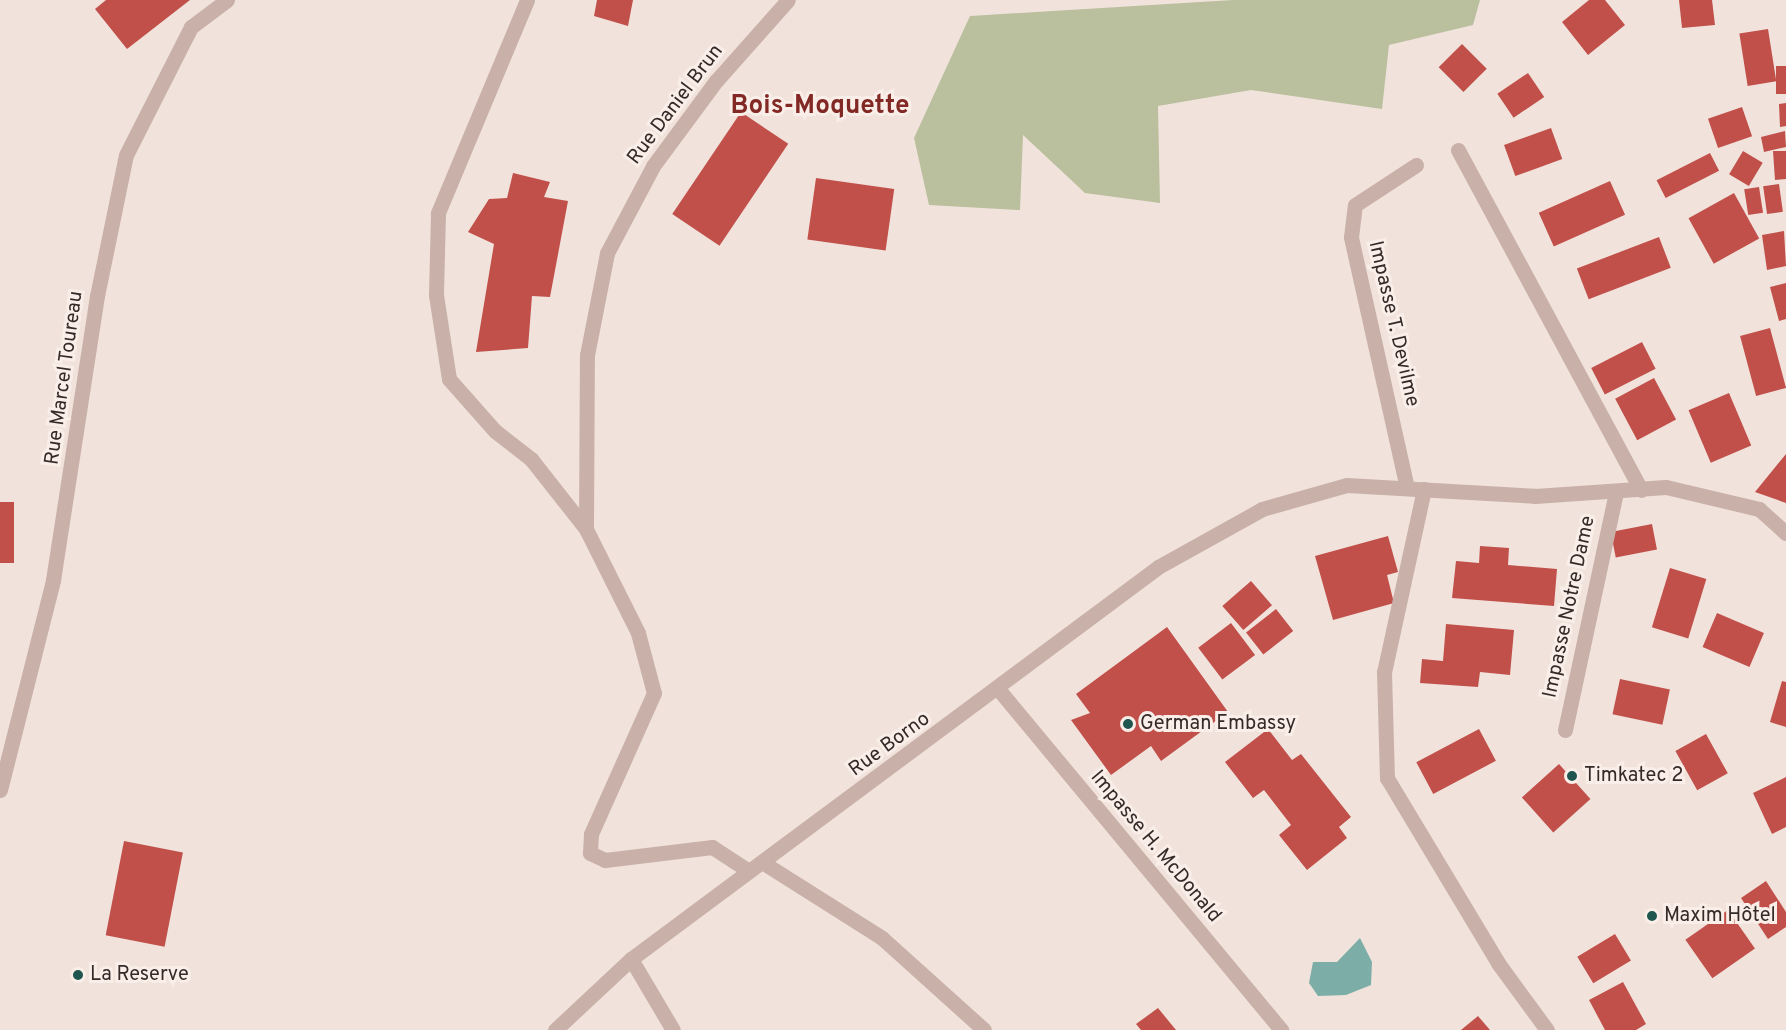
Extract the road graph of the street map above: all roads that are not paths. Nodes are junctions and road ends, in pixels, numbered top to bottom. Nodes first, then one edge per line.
1 (227, 0) edge
2 (527, 0) edge
3 (788, 0) edge
4 (1458, 150) dead end
5 (1416, 165) dead end
6 (1407, 488) junction
7 (1424, 489) junction
8 (1641, 490) junction
9 (1616, 493) junction
10 (586, 529) junction
11 (1786, 534) edge
12 (999, 690) junction
13 (1565, 730) dead end
14 (3, 743) edge
15 (0, 790) edge
16 (755, 866) junction
17 (631, 959) junction
18 (555, 1030) edge
19 (673, 1030) edge
20 (984, 1030) edge
21 (1281, 1030) edge
22 (1547, 1030) edge

1 - 14 street, Rue Marcel Toureau
2 - 10 street
3 - 10 street, Rue Daniel Brun
4 - 8 street
5 - 6 street, Impasse T. Devilme
6 - 7 street, Rue Borno
6 - 12 street, Rue Borno
7 - 9 street, Rue Borno
7 - 22 street
8 - 9 street, Rue Borno
8 - 11 street, Rue Borno
9 - 13 street, Impasse Notre Dame
10 - 16 street
12 - 16 street, Rue Borno
12 - 21 street, Impasse H. McDonald
14 - 15 street, Rue Marcel Toureau
16 - 17 street, Rue Borno
16 - 20 street
17 - 18 street, Rue Borno
17 - 19 street

